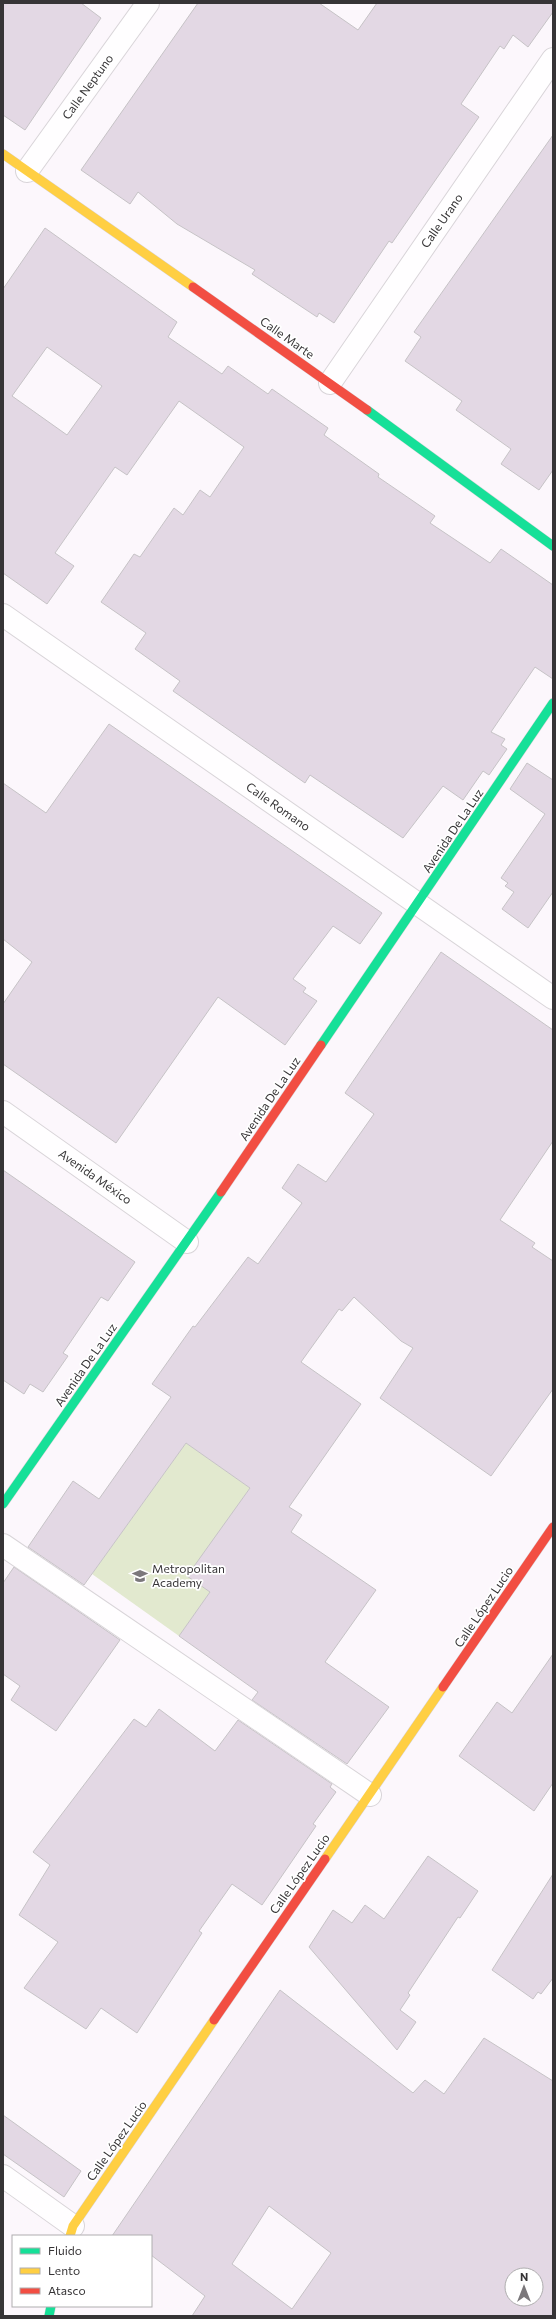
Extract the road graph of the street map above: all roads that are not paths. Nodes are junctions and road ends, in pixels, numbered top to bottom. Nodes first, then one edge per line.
1 (148, 3) edge
2 (553, 59) edge
3 (3, 154) edge
4 (27, 171) junction
5 (330, 383) junction
6 (553, 546) edge
7 (3, 615) edge
8 (553, 703) edge
9 (418, 904) junction
10 (553, 998) edge
11 (3, 1112) edge
12 (187, 1242) junction
13 (3, 1504) edge
14 (553, 1527) edge
15 (3, 1545) edge
16 (370, 1795) junction
17 (3, 2176) edge
18 (71, 2231) edge

1 - 4 street, Calle Neptuno
2 - 5 street, Calle Urano
3 - 4 street, Calle Marte
4 - 5 street, Calle Marte
5 - 6 street, Calle Marte
7 - 9 street, Calle Romano
8 - 9 street, Avenida De La Luz
9 - 10 street, Calle Romano
9 - 12 street, Avenida De La Luz
11 - 12 street, Avenida México
12 - 13 street, Avenida De La Luz
14 - 16 street, Calle López Lucio
15 - 16 street
16 - 18 street, Calle López Lucio
17 - 18 street

